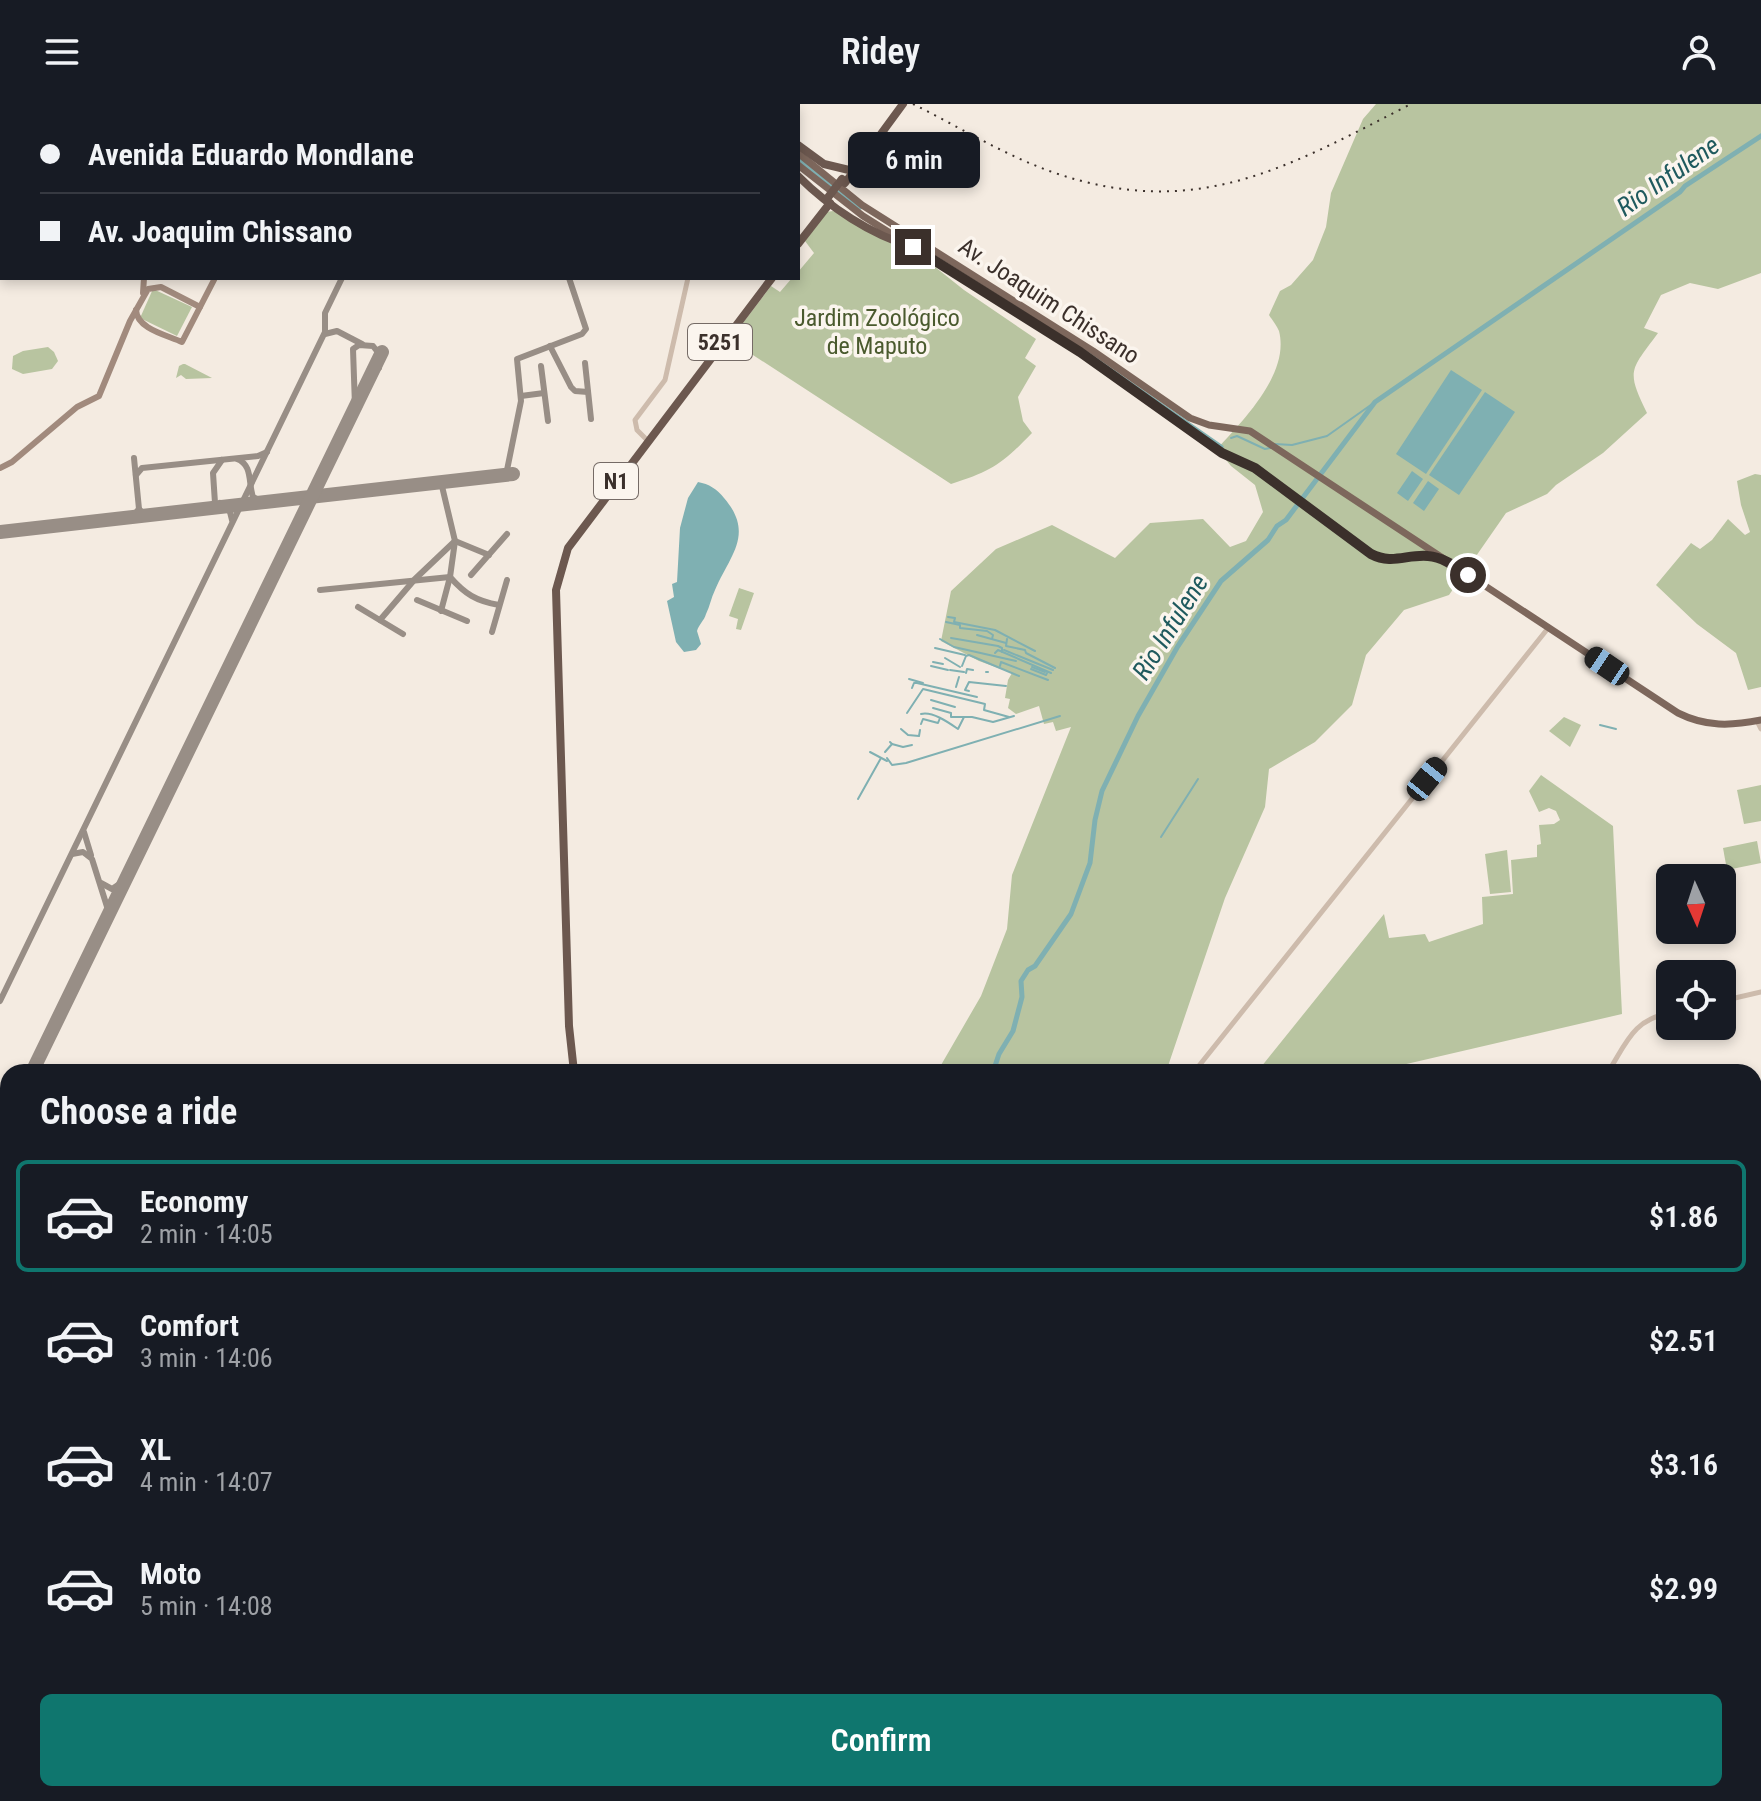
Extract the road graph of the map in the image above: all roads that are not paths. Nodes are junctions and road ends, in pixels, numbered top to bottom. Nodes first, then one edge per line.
1 (902, 104) edge
2 (800, 146) edge
3 (800, 155) edge
4 (800, 167) edge
5 (854, 170) junction
6 (800, 178) edge
7 (825, 204) junction
8 (800, 239) edge
9 (913, 247) junction
10 (144, 280) edge
11 (155, 280) edge
12 (214, 280) edge
13 (688, 280) edge
14 (768, 280) edge
15 (769, 280) edge
16 (161, 287) junction
17 (143, 296) junction
18 (200, 307) junction
19 (136, 308) junction
20 (144, 325) junction
21 (127, 326) junction
22 (695, 383) joint
23 (672, 407) joint
24 (1170, 409) junction
25 (648, 440) junction
26 (0, 468) edge
27 (1423, 545) junction
28 (1420, 556) junction
29 (1445, 560) junction
30 (1549, 627) junction
31 (1760, 723) edge
32 (562, 875) junction
33 (1761, 992) edge
34 (1736, 998) edge
35 (1656, 1017) edge
36 (571, 1064) edge
37 (572, 1064) edge
38 (1200, 1064) edge
39 (1612, 1064) edge

1 - 5 highway
2 - 5 highway
3 - 24 main road, Av. Joaquim Chissano
4 - 9 main road, Av. Joaquim Chissano
5 - 7 highway, bridge
6 - 7 highway
7 - 8 highway
7 - 9 highway
9 - 24 main road, Av. Joaquim Chissano
10 - 17 main road
11 - 16 main road
12 - 18 main road
13 - 25 street
14 - 23 highway, 5251
15 - 22 highway, 5251
16 - 17 main road
16 - 18 main road
17 - 19 main road
18 - 20 main road
19 - 20 main road
19 - 21 main road
20 - 21 main road
21 - 26 main road
22 - 25 highway, N1
23 - 25 highway, N1
24 - 27 main road, Av. Joaquim Chissano
24 - 28 main road, Av. Joaquim Chissano
25 - 32 highway, N1
27 - 28 main road
27 - 29 main road
28 - 29 main road, Av. Joaquim Chissano
29 - 30 main road
30 - 31 main road
30 - 38 street
32 - 36 highway, N1
32 - 37 highway, N1
33 - 34 street
35 - 39 street

